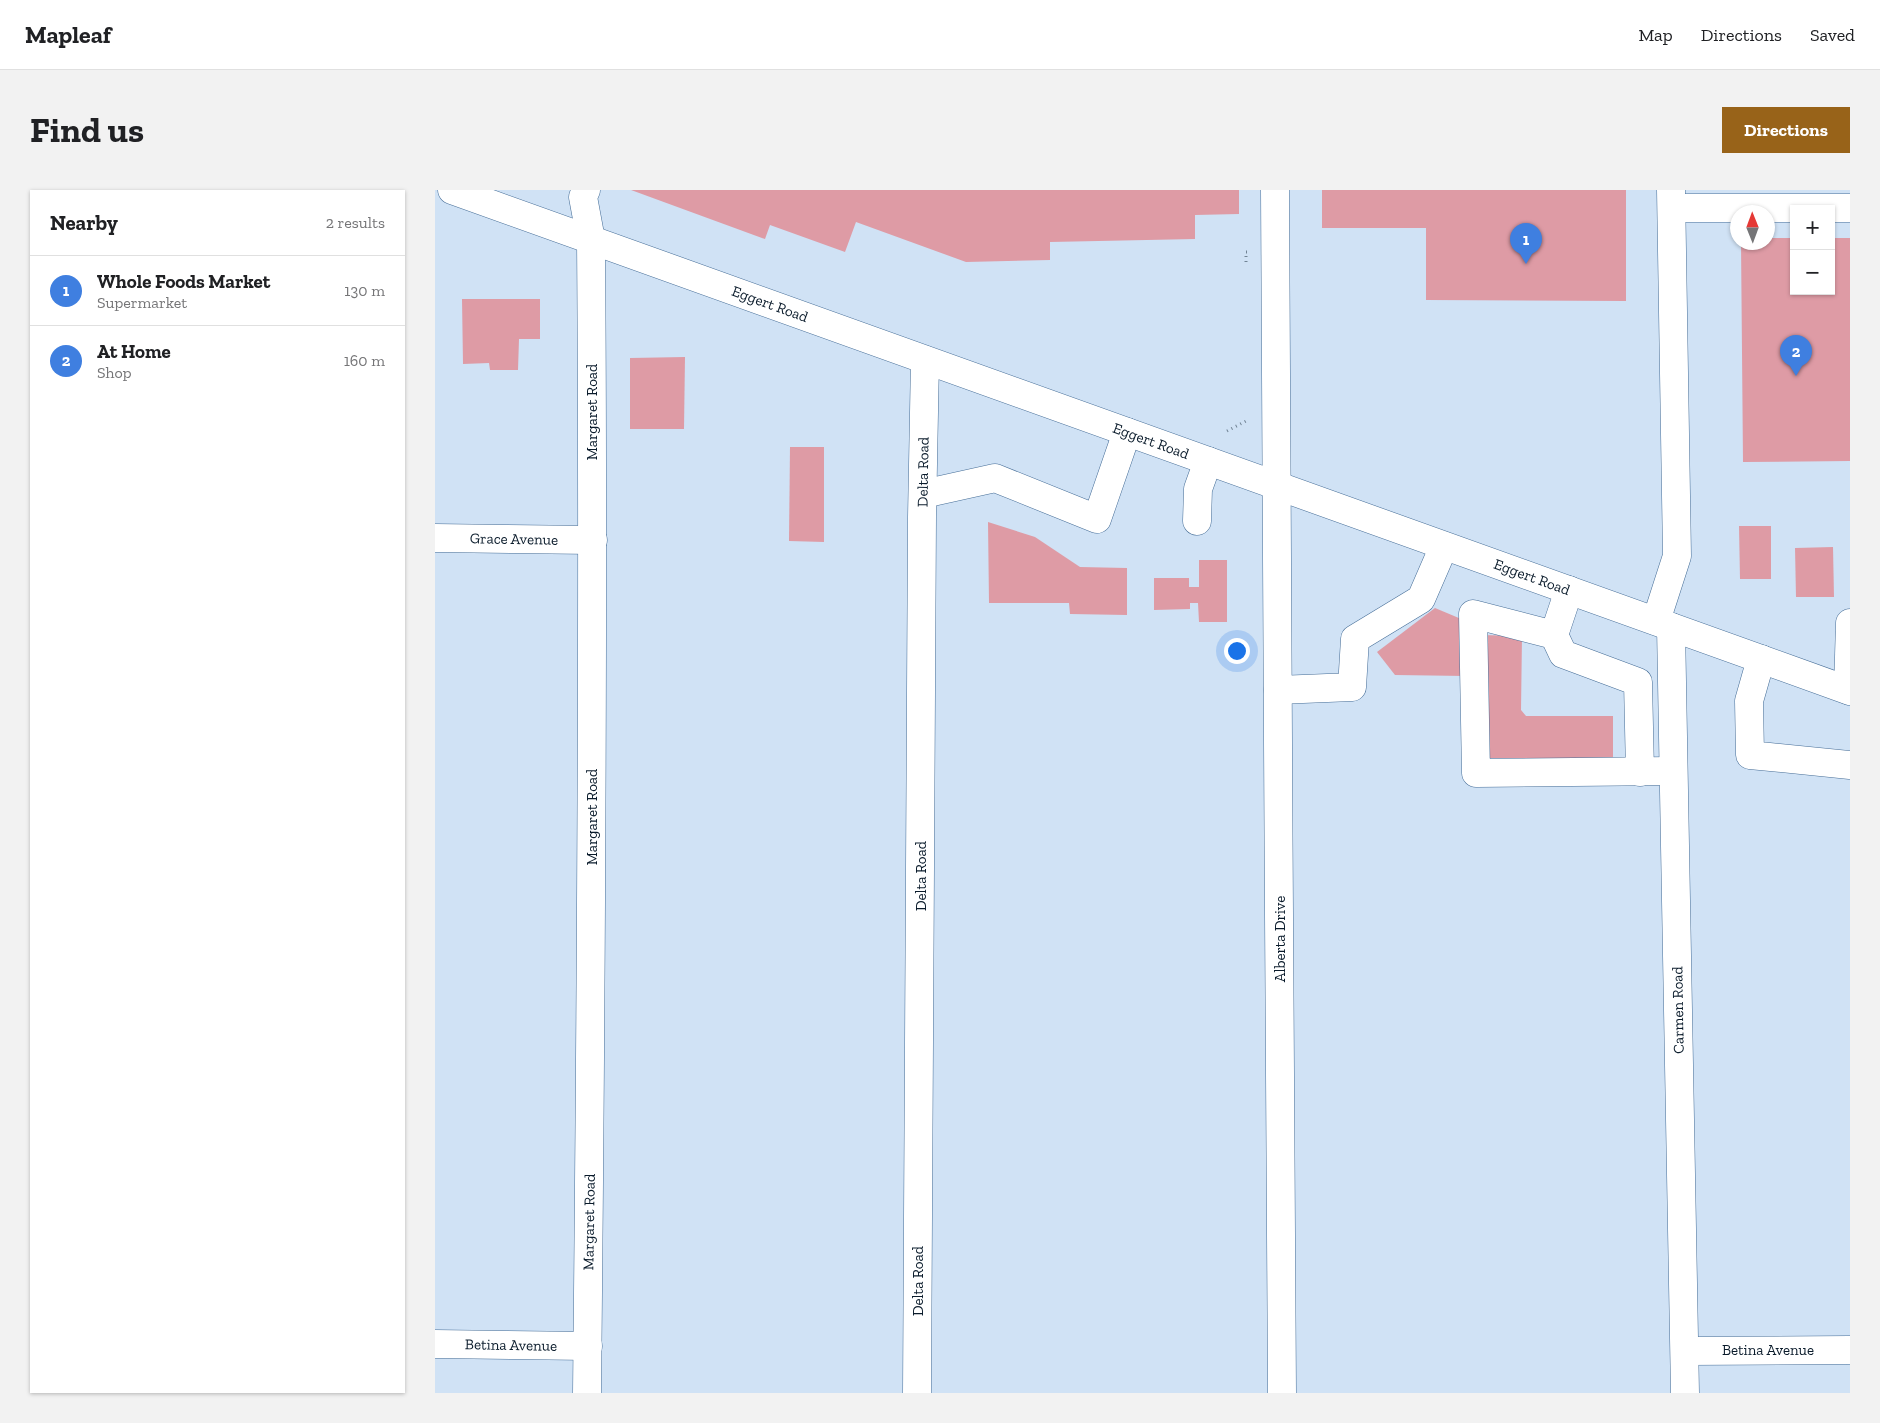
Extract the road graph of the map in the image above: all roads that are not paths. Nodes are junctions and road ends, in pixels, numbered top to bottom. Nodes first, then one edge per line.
1 (452, 190) edge
2 (586, 190) edge
3 (1275, 190) edge
4 (1671, 199) edge
5 (1850, 208) edge
6 (591, 240) junction
7 (925, 360) junction
8 (1127, 432) junction
9 (1208, 461) junction
10 (1275, 484) junction
11 (923, 494) junction
12 (1197, 521) dead end
13 (435, 538) edge
14 (593, 540) junction
15 (1444, 546) junction
16 (1569, 590) junction
17 (1850, 623) edge
18 (1663, 624) junction
19 (1554, 635) junction
20 (1761, 659) junction
21 (1278, 690) junction
22 (1849, 691) edge
23 (1639, 711) junction
24 (1672, 712) junction
25 (1850, 765) edge
26 (1640, 772) junction
27 (1673, 772) junction
28 (435, 1344) edge
29 (587, 1346) junction
30 (1850, 1350) edge
31 (1685, 1351) junction
32 (587, 1393) edge
33 (917, 1393) edge
34 (1282, 1393) edge
35 (1685, 1393) edge

1 - 6 street, Eggert Road
2 - 6 street, Margaret Road
3 - 10 street, Alberta Drive
4 - 5 street
4 - 18 street, Carmen Road
6 - 7 street, Eggert Road
6 - 14 street, Margaret Road
7 - 8 street, Eggert Road
7 - 11 street, Delta Road
8 - 9 street, Eggert Road
8 - 11 street
9 - 10 street, Eggert Road
9 - 12 street
10 - 15 street, Eggert Road
10 - 21 street, Alberta Drive
11 - 33 street, Delta Road
13 - 14 street, Grace Avenue
14 - 29 street, Margaret Road
15 - 16 street, Eggert Road
15 - 21 street
16 - 18 street, Eggert Road
16 - 19 street
17 - 22 street
18 - 20 street, Eggert Road
18 - 24 street, Carmen Road
19 - 23 street
19 - 26 street
20 - 22 street, Eggert Road
20 - 25 street
21 - 34 street, Alberta Drive
23 - 24 street
23 - 26 street
24 - 27 street, Carmen Road
26 - 27 street
27 - 31 street, Carmen Road
28 - 29 street, Betina Avenue
29 - 32 street, Margaret Road
30 - 31 street, Betina Avenue
31 - 35 street, Carmen Road

